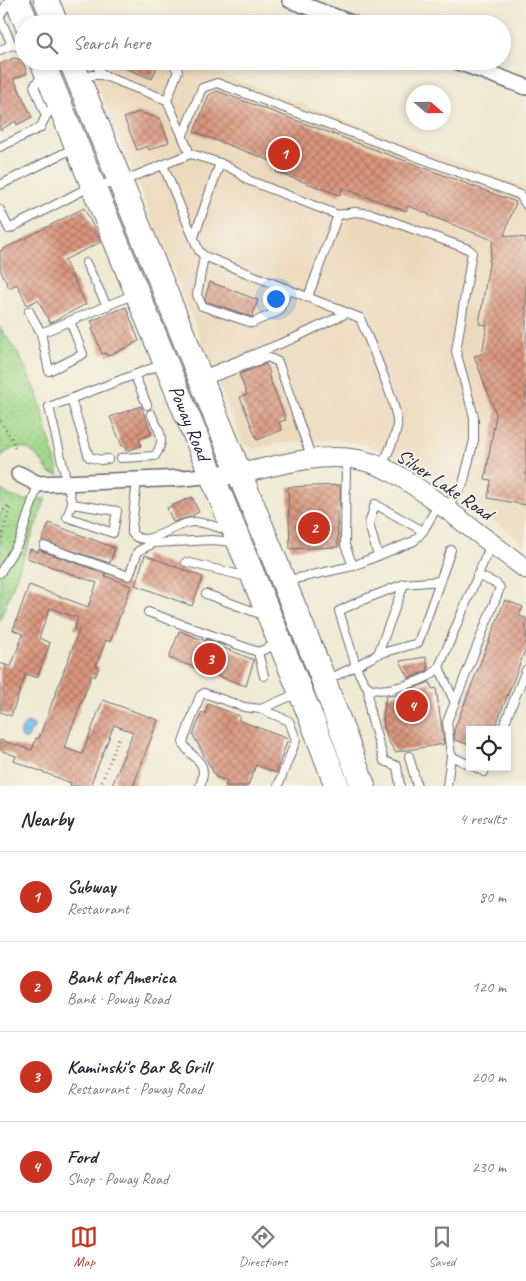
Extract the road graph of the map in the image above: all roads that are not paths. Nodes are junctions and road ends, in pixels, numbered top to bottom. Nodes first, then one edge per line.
1 (9, 0) edge
2 (17, 0) edge
3 (46, 0) edge
4 (290, 0) edge
5 (23, 15) edge
6 (52, 15) edge
7 (330, 15) edge
8 (0, 17) edge
9 (12, 45) junction
10 (15, 46) edge
11 (0, 50) edge
12 (45, 70) edge
13 (99, 70) edge
14 (177, 70) edge
15 (480, 70) edge
16 (75, 71) edge
17 (102, 75) junction
18 (526, 87) edge
19 (167, 100) junction
20 (52, 108) junction
21 (183, 135) junction
22 (76, 146) junction
23 (0, 147) edge
24 (190, 154) junction
25 (220, 163) junction
26 (163, 165) junction
27 (120, 182) junction
28 (0, 185) edge
29 (93, 185) junction
30 (526, 205) edge
31 (0, 210) edge
32 (338, 215) junction
33 (194, 237) junction
34 (204, 256) junction
35 (86, 263) dead end
36 (288, 289) junction
37 (137, 294) junction
38 (308, 297) junction
39 (107, 306) junction
40 (29, 311) dead end
41 (347, 313) junction
42 (70, 321) junction
43 (41, 333) junction
44 (165, 363) junction
45 (134, 376) junction
46 (201, 379) junction
47 (71, 399) junction
48 (147, 405) dead end
49 (151, 414) dead end
50 (121, 458) dead end
51 (346, 458) junction
52 (108, 459) dead end
53 (312, 459) junction
54 (381, 467) junction
55 (239, 473) junction
56 (19, 474) dead end
57 (211, 475) junction
58 (137, 480) junction
59 (38, 484) junction
60 (68, 484) junction
61 (72, 504) junction
62 (442, 507) junction
63 (423, 531) junction
64 (238, 537) junction
65 (491, 543) junction
66 (44, 546) dead end
67 (451, 550) dead end
68 (378, 556) junction
69 (186, 562) dead end
70 (353, 566) junction
71 (526, 569) edge
72 (0, 572) edge
73 (478, 575) junction
74 (254, 579) junction
75 (283, 581) junction
76 (440, 581) junction
77 (404, 584) junction
78 (206, 594) dead end
79 (148, 612) dead end
80 (270, 617) junction
81 (280, 643) junction
82 (258, 652) junction
83 (378, 654) junction
84 (356, 666) junction
85 (439, 667) junction
86 (526, 670) edge
87 (264, 676) dead end
88 (312, 686) junction
89 (368, 687) junction
90 (455, 703) junction
91 (261, 709) junction
92 (302, 724) junction
93 (504, 726) edge
94 (409, 756) dead end
95 (450, 756) junction
96 (466, 763) edge
97 (200, 786) edge
98 (278, 786) edge
99 (337, 786) edge
100 (363, 786) edge
101 (400, 786) edge
102 (417, 786) edge
103 (447, 786) edge

1 - 8 lane
2 - 5 main road
3 - 6 main road
4 - 7 street
8 - 9 lane
9 - 10 lane
9 - 11 lane
12 - 20 main road, Poway Road
13 - 17 lane
14 - 19 lane
15 - 18 street
16 - 17 lane
16 - 27 main road, Poway Road
17 - 19 lane
19 - 21 lane
20 - 22 main road, Poway Road
20 - 23 lane
21 - 24 lane
21 - 30 lane
22 - 28 lane
22 - 29 main road, Poway Road
24 - 25 lane
24 - 26 lane
25 - 32 lane
25 - 33 lane
26 - 27 lane
26 - 33 lane
27 - 29 lane
27 - 46 main road, Poway Road
29 - 31 lane
29 - 37 main road, Poway Road
32 - 38 lane
32 - 62 lane
33 - 34 lane
34 - 36 lane
34 - 36 lane
35 - 39 lane
36 - 38 lane
37 - 39 lane
37 - 44 main road, Poway Road
38 - 41 lane
39 - 42 lane
40 - 43 lane
41 - 46 lane
41 - 54 lane
42 - 43 lane
42 - 43 lane
44 - 45 lane
44 - 57 main road, Poway Road
45 - 47 lane
45 - 48 lane
46 - 53 lane
46 - 55 main road, Poway Road
47 - 52 lane
47 - 60 lane
49 - 50 lane
51 - 53 street, Silver Lake Road
51 - 54 street, Silver Lake Road
51 - 70 lane
53 - 55 street, Silver Lake Road
54 - 62 street, Silver Lake Road
55 - 57 street, Silver Lake Road
55 - 75 main road, Poway Road
56 - 59 street
57 - 58 street
57 - 64 main road, Poway Road
58 - 60 street
58 - 64 lane
59 - 60 street
59 - 72 lane
60 - 61 lane
61 - 61 lane
62 - 63 lane
62 - 65 street, Silver Lake Road
63 - 68 lane
63 - 68 lane
64 - 66 lane
64 - 74 main road, Poway Road
65 - 71 street, Silver Lake Road
65 - 73 lane
67 - 76 lane
68 - 70 lane
69 - 74 lane
70 - 75 lane
73 - 85 lane
73 - 90 lane
74 - 80 main road, Poway Road
75 - 88 main road, Poway Road
76 - 77 lane
76 - 83 lane
77 - 83 lane
77 - 84 lane
78 - 80 lane
79 - 82 lane
80 - 81 main road, Poway Road
81 - 82 lane
81 - 88 main road, Poway Road
82 - 87 lane
83 - 84 lane
84 - 88 lane
84 - 89 lane
85 - 89 lane
85 - 90 lane
86 - 93 lane
88 - 91 lane
88 - 92 main road, Poway Road
88 - 100 main road, Poway Road
89 - 101 lane
90 - 95 lane
91 - 92 lane
91 - 97 lane
92 - 98 lane
92 - 99 main road, Poway Road
94 - 102 lane
95 - 96 lane
95 - 103 lane

